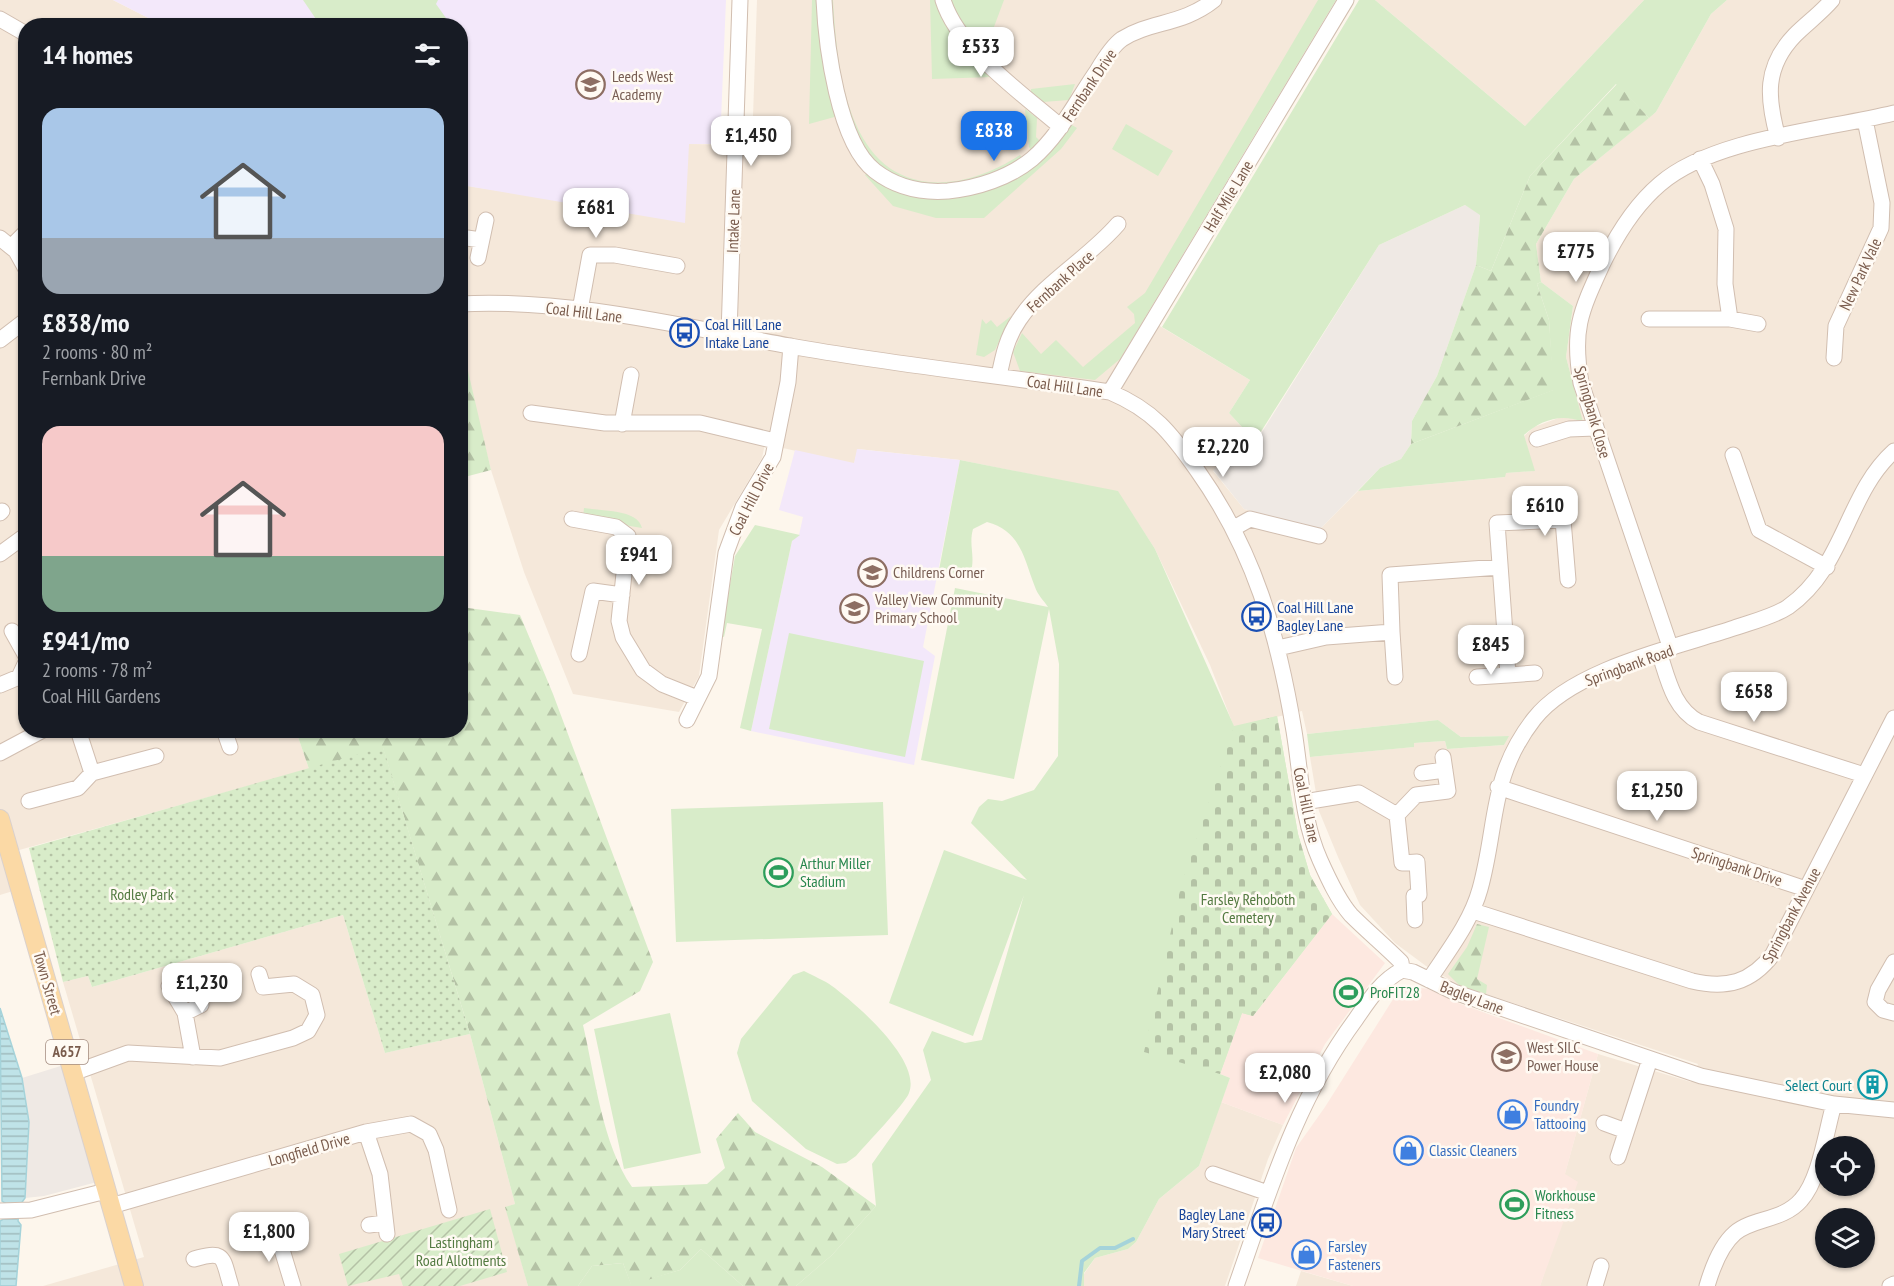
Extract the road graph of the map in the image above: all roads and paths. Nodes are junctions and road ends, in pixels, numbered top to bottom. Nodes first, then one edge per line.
1 (740, 0) edge
2 (824, 0) edge
3 (943, 0) edge
4 (1214, 0) edge
5 (1346, 0) edge
6 (1832, 0) edge
7 (0, 19) edge
8 (18, 29) edge
9 (1894, 112) edge
10 (1865, 120) junction
11 (1061, 127) junction
12 (1778, 138) junction
13 (1700, 159) junction
14 (486, 220) dead end
15 (1118, 224) dead end
16 (468, 238) edge
17 (481, 240) junction
18 (6, 242) edge
19 (18, 258) edge
20 (478, 258) dead end
21 (677, 266) dead end
22 (468, 303) edge
23 (580, 310) junction
24 (1649, 319) dead end
25 (1730, 319) junction
26 (1758, 324) dead end
27 (18, 326) edge
28 (729, 334) junction
29 (0, 340) edge
30 (791, 346) junction
31 (1834, 358) dead end
32 (631, 375) dead end
33 (999, 376) junction
34 (1110, 392) junction
35 (531, 413) dead end
36 (622, 424) junction
37 (1595, 428) junction
38 (1537, 439) dead end
39 (775, 441) junction
40 (1894, 451) edge
41 (1733, 454) dead end
42 (572, 519) dead end
43 (1234, 528) junction
44 (1319, 536) dead end
45 (18, 542) edge
46 (0, 554) edge
47 (1500, 567) junction
48 (1827, 567) junction
49 (1568, 580) dead end
50 (622, 595) junction
51 (12, 631) dead end
52 (1392, 632) junction
53 (18, 642) edge
54 (1278, 648) junction
55 (1665, 651) junction
56 (579, 654) dead end
57 (1535, 673) dead end
58 (1508, 675) junction
59 (18, 677) edge
60 (1395, 677) dead end
61 (1476, 677) dead end
62 (0, 685) edge
63 (698, 698) junction
64 (1894, 718) edge
65 (687, 720) dead end
66 (27, 738) edge
67 (81, 738) edge
68 (227, 738) edge
69 (230, 747) dead end
70 (0, 753) edge
71 (156, 756) dead end
72 (92, 773) junction
73 (1422, 773) dead end
74 (1864, 775) junction
75 (1498, 788) junction
76 (29, 801) dead end
77 (1304, 802) junction
78 (1397, 815) junction
79 (0, 823) edge
80 (1806, 889) junction
81 (1473, 911) junction
82 (1415, 920) dead end
83 (1894, 962) edge
84 (1402, 970) junction
85 (259, 974) dead end
86 (1430, 980) junction
87 (170, 986) dead end
88 (201, 1005) dead end
89 (185, 1013) junction
90 (1894, 1013) edge
91 (193, 1057) junction
92 (1650, 1059) junction
93 (73, 1073) junction
94 (1834, 1104) junction
95 (1894, 1110) edge
96 (1604, 1123) dead end
97 (1626, 1131) junction
98 (366, 1132) junction
99 (1618, 1157) dead end
100 (1213, 1174) dead end
101 (1269, 1193) junction
102 (109, 1199) junction
103 (443, 1202) dead end
104 (2, 1211) edge
105 (369, 1225) dead end
106 (276, 1230) dead end
107 (194, 1259) dead end
108 (1601, 1266) dead end
109 (1894, 1284) edge
110 (134, 1286) edge
111 (231, 1286) edge
112 (293, 1286) edge
113 (1236, 1286) edge
114 (1595, 1286) edge
115 (1707, 1286) edge
116 (1890, 1286) edge

1 - 28 street, Intake Lane
2 - 11 street, Fernbank Drive
3 - 11 street
4 - 11 street, Fernbank Drive
5 - 34 street, Half Mile Lane
6 - 12 street
7 - 8 street
9 - 10 street, Springbank Close
10 - 12 street, Springbank Close
10 - 31 street, New Park Vale
12 - 13 street, Springbank Close
13 - 25 street
13 - 37 street, Springbank Close
14 - 17 street
15 - 33 street, Fernbank Place
16 - 17 street
17 - 20 street
18 - 19 street
21 - 23 street
22 - 23 street, Coal Hill Lane
23 - 28 street, Coal Hill Lane
24 - 25 street
25 - 26 street
27 - 29 street
28 - 30 street, Coal Hill Lane
30 - 33 street, Coal Hill Lane
30 - 39 street, Coal Hill Drive
32 - 36 street
33 - 34 street, Coal Hill Lane
34 - 43 street, Coal Hill Lane
35 - 36 street
36 - 39 street
37 - 38 street
37 - 55 street, Springbank Close
39 - 63 street, Coal Hill Drive
40 - 48 street, Springbank Road
41 - 48 street
42 - 50 street
43 - 44 street
43 - 54 street, Coal Hill Lane
45 - 46 street
47 - 49 street
47 - 52 street
47 - 58 street
48 - 55 street, Springbank Road
50 - 56 street
50 - 63 street
51 - 53 street
52 - 54 street
52 - 60 street
54 - 77 street, Coal Hill Lane
55 - 74 street, Springbank Close
55 - 75 street, Springbank Road
57 - 58 street
58 - 61 street
59 - 62 street
63 - 65 street, Coal Hill Drive
64 - 74 street, Springbank Avenue
66 - 70 street
67 - 72 street
68 - 69 street
71 - 72 street
72 - 76 street
73 - 78 street
74 - 80 street, Springbank Avenue
75 - 80 street, Springbank Drive
75 - 81 street, Springbank Road
77 - 78 street
77 - 84 street, Coal Hill Lane
78 - 82 street
79 - 93 main road, Town Street / A657
80 - 81 street, Springbank Avenue
81 - 86 street, Springbank Road
83 - 90 street
84 - 86 street, Bagley Lane
84 - 101 street
85 - 91 street
86 - 92 street, Bagley Lane
87 - 89 street
88 - 89 street
89 - 91 street
91 - 93 street
92 - 94 street, Bagley Lane
92 - 97 street
93 - 102 main road, Town Street / A657
94 - 95 street, Bagley Lane
94 - 115 street
96 - 97 street
97 - 99 street
98 - 102 street, Longfield Drive
98 - 103 street, Longfield Drive
98 - 105 street
100 - 101 street
101 - 113 street
102 - 104 street, Longfield Drive
102 - 110 main road, Town Street / A657
106 - 112 street
107 - 111 street
108 - 114 street
109 - 116 street

